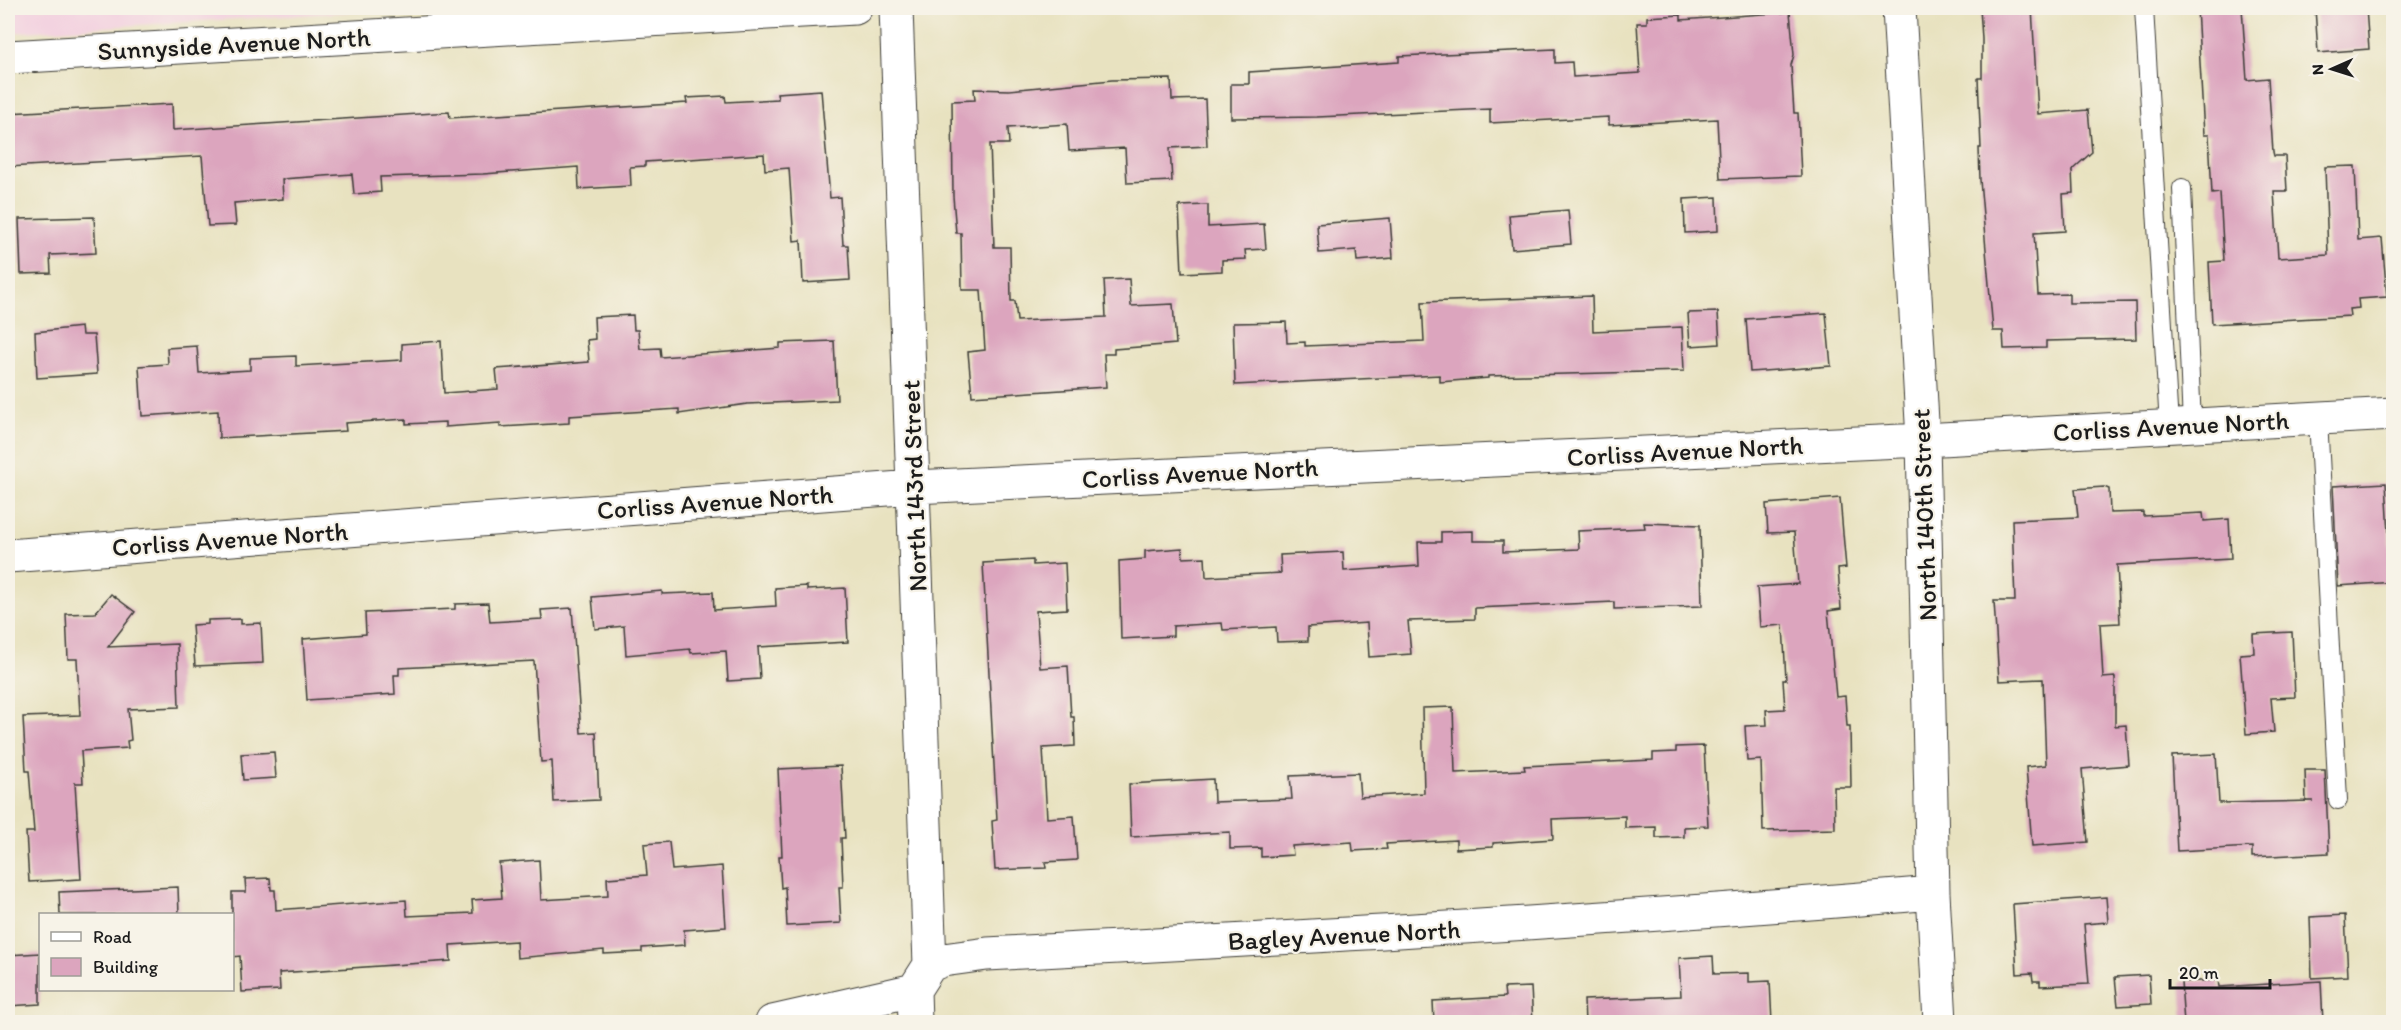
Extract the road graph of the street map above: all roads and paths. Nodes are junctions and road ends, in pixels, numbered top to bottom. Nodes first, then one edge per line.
1 (855, 8) edge
2 (896, 8) edge
3 (1899, 8) edge
4 (2144, 8) edge
5 (8, 57) edge
6 (2182, 188) dead end
7 (2394, 414) edge
8 (2318, 418) junction
9 (2180, 426) junction
10 (1923, 440) junction
11 (914, 487) junction
12 (8, 556) edge
13 (2338, 800) dead end
14 (1933, 892) junction
15 (922, 977) junction
16 (772, 1023) edge
17 (915, 1023) edge
18 (1940, 1023) edge

1 - 5 street, Sunnyside Avenue North
2 - 11 street, North 143rd Street
3 - 10 street, North 140th Street
4 - 9 lane
6 - 9 lane
7 - 8 street, Corliss Avenue North
8 - 9 street, Corliss Avenue North
8 - 13 lane
9 - 10 street, Corliss Avenue North
10 - 11 street, Corliss Avenue North
10 - 14 street, North 140th Street
11 - 12 street, Corliss Avenue North
11 - 15 street, North 143rd Street
14 - 15 street, Bagley Avenue North
14 - 18 street, North 140th Street
15 - 16 street, Bagley Avenue North
15 - 17 street, North 143rd Street

